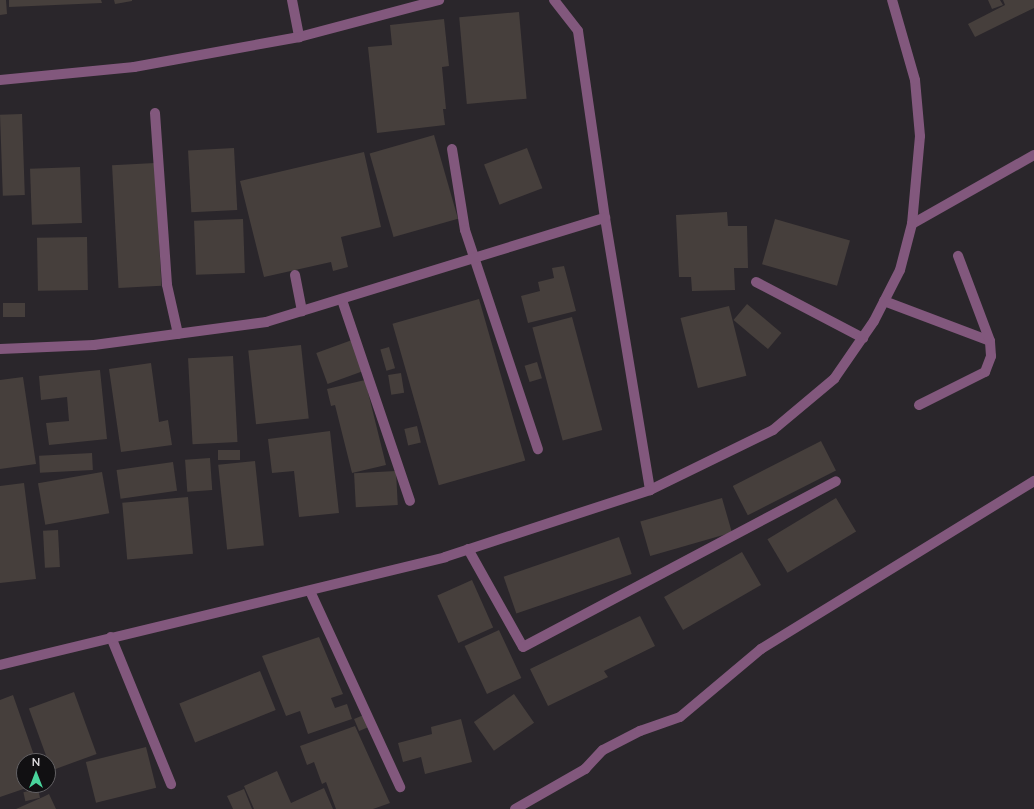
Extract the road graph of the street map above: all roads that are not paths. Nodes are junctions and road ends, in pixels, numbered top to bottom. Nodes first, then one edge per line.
1 (292, 0) edge
2 (439, 0) edge
3 (554, 0) edge
4 (892, 0) edge
5 (299, 37) junction
6 (0, 80) edge
7 (155, 113) dead end
8 (452, 149) dead end
9 (1034, 155) edge
10 (605, 218) junction
11 (912, 224) junction
12 (958, 256) dead end
13 (475, 258) junction
14 (294, 275) dead end
15 (756, 282) dead end
16 (342, 300) junction
17 (884, 301) junction
18 (302, 311) junction
19 (178, 334) junction
20 (863, 338) junction
21 (990, 341) junction
22 (0, 349) edge
23 (920, 405) dead end
24 (538, 449) dead end
25 (836, 480) dead end
26 (1034, 481) edge
27 (650, 490) junction
28 (410, 501) dead end
29 (468, 549) junction
30 (310, 591) junction
31 (111, 637) junction
32 (0, 665) edge
33 (171, 784) dead end
34 (400, 788) dead end
35 (515, 809) edge

1 - 5 street
2 - 5 street
3 - 10 street
4 - 11 street
5 - 6 street
7 - 19 street
8 - 13 street
9 - 11 street
10 - 13 street
10 - 27 street
11 - 17 street
12 - 21 street
13 - 16 street
13 - 24 street
14 - 18 street
15 - 20 street
16 - 18 street
16 - 28 street
17 - 20 street
17 - 21 street
18 - 19 street
19 - 22 street
20 - 27 street
21 - 23 street
25 - 29 street
26 - 35 street
27 - 29 street
29 - 30 street
30 - 31 street
30 - 34 street
31 - 32 street
31 - 33 street

